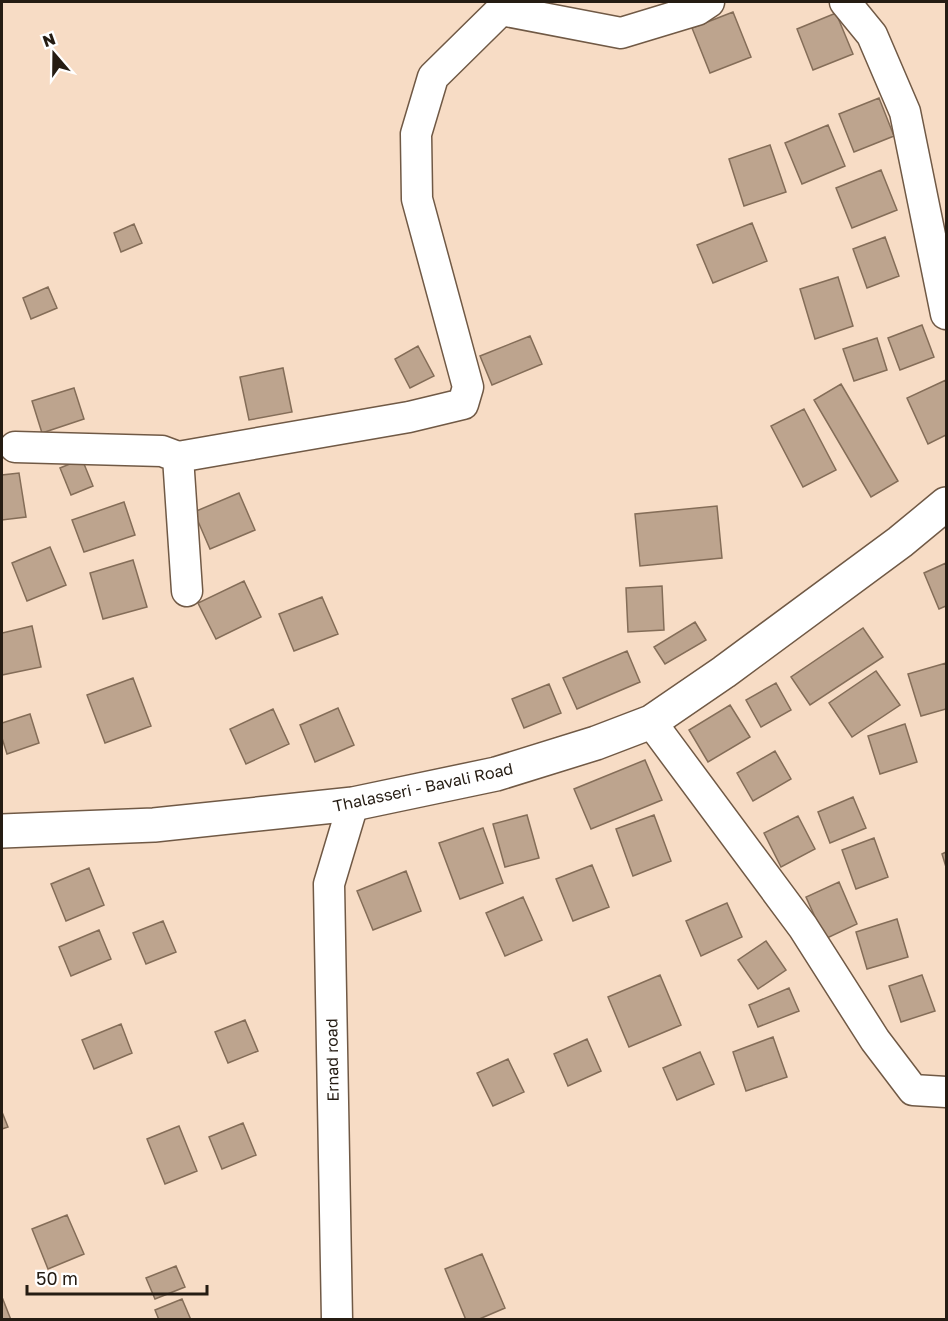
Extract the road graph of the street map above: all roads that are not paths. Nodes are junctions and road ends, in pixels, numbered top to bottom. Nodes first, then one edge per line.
1 (710, 2) edge
2 (845, 2) edge
3 (946, 314) edge
4 (15, 447) dead end
5 (178, 457) junction
6 (946, 504) edge
7 (187, 591) dead end
8 (651, 722) junction
9 (353, 804) junction
10 (2, 831) edge
11 (946, 1092) edge
12 (338, 1320) edge

1 - 5 street
2 - 3 street
4 - 5 street
5 - 7 street
6 - 8 main road, Thalasseri - Bavali Road
8 - 9 main road, Thalasseri - Bavali Road
8 - 11 street
9 - 10 main road, Thalasseri - Bavali Road
9 - 12 street, Ernad road

